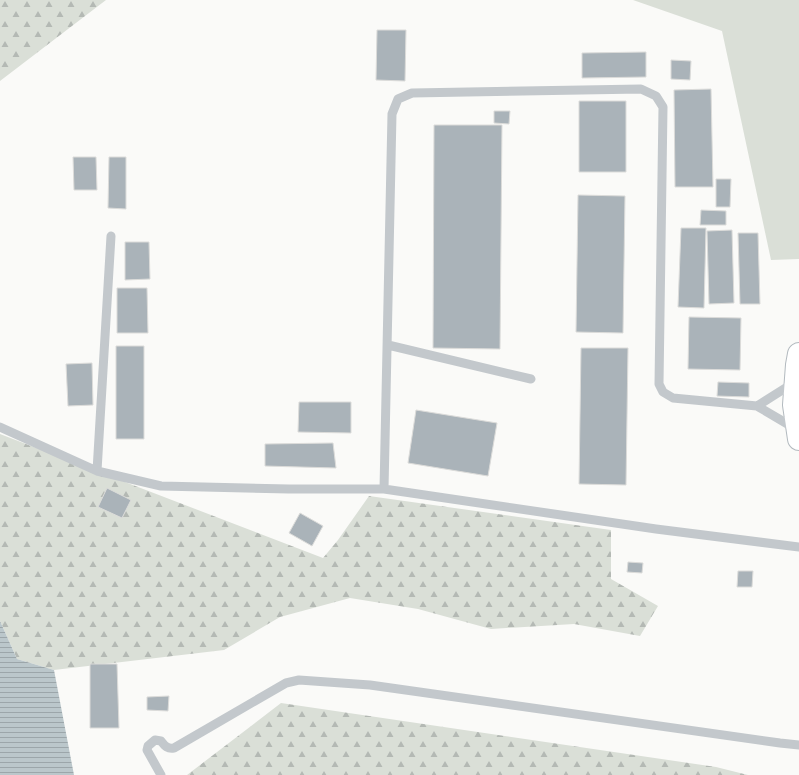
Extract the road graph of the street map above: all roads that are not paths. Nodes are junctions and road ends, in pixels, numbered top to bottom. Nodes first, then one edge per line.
1 (111, 236) dead end
2 (388, 345) junction
3 (798, 365) edge
4 (531, 379) dead end
5 (757, 406) junction
6 (0, 427) edge
7 (798, 435) edge
8 (96, 471) junction
9 (384, 489) junction
10 (799, 547) edge
11 (799, 745) edge
12 (161, 775) edge

1 - 8 lane
2 - 4 lane
2 - 5 lane
2 - 9 lane
3 - 5 lane
3 - 7 main road
5 - 7 lane
6 - 8 lane
8 - 9 lane
9 - 10 lane
11 - 12 lane

